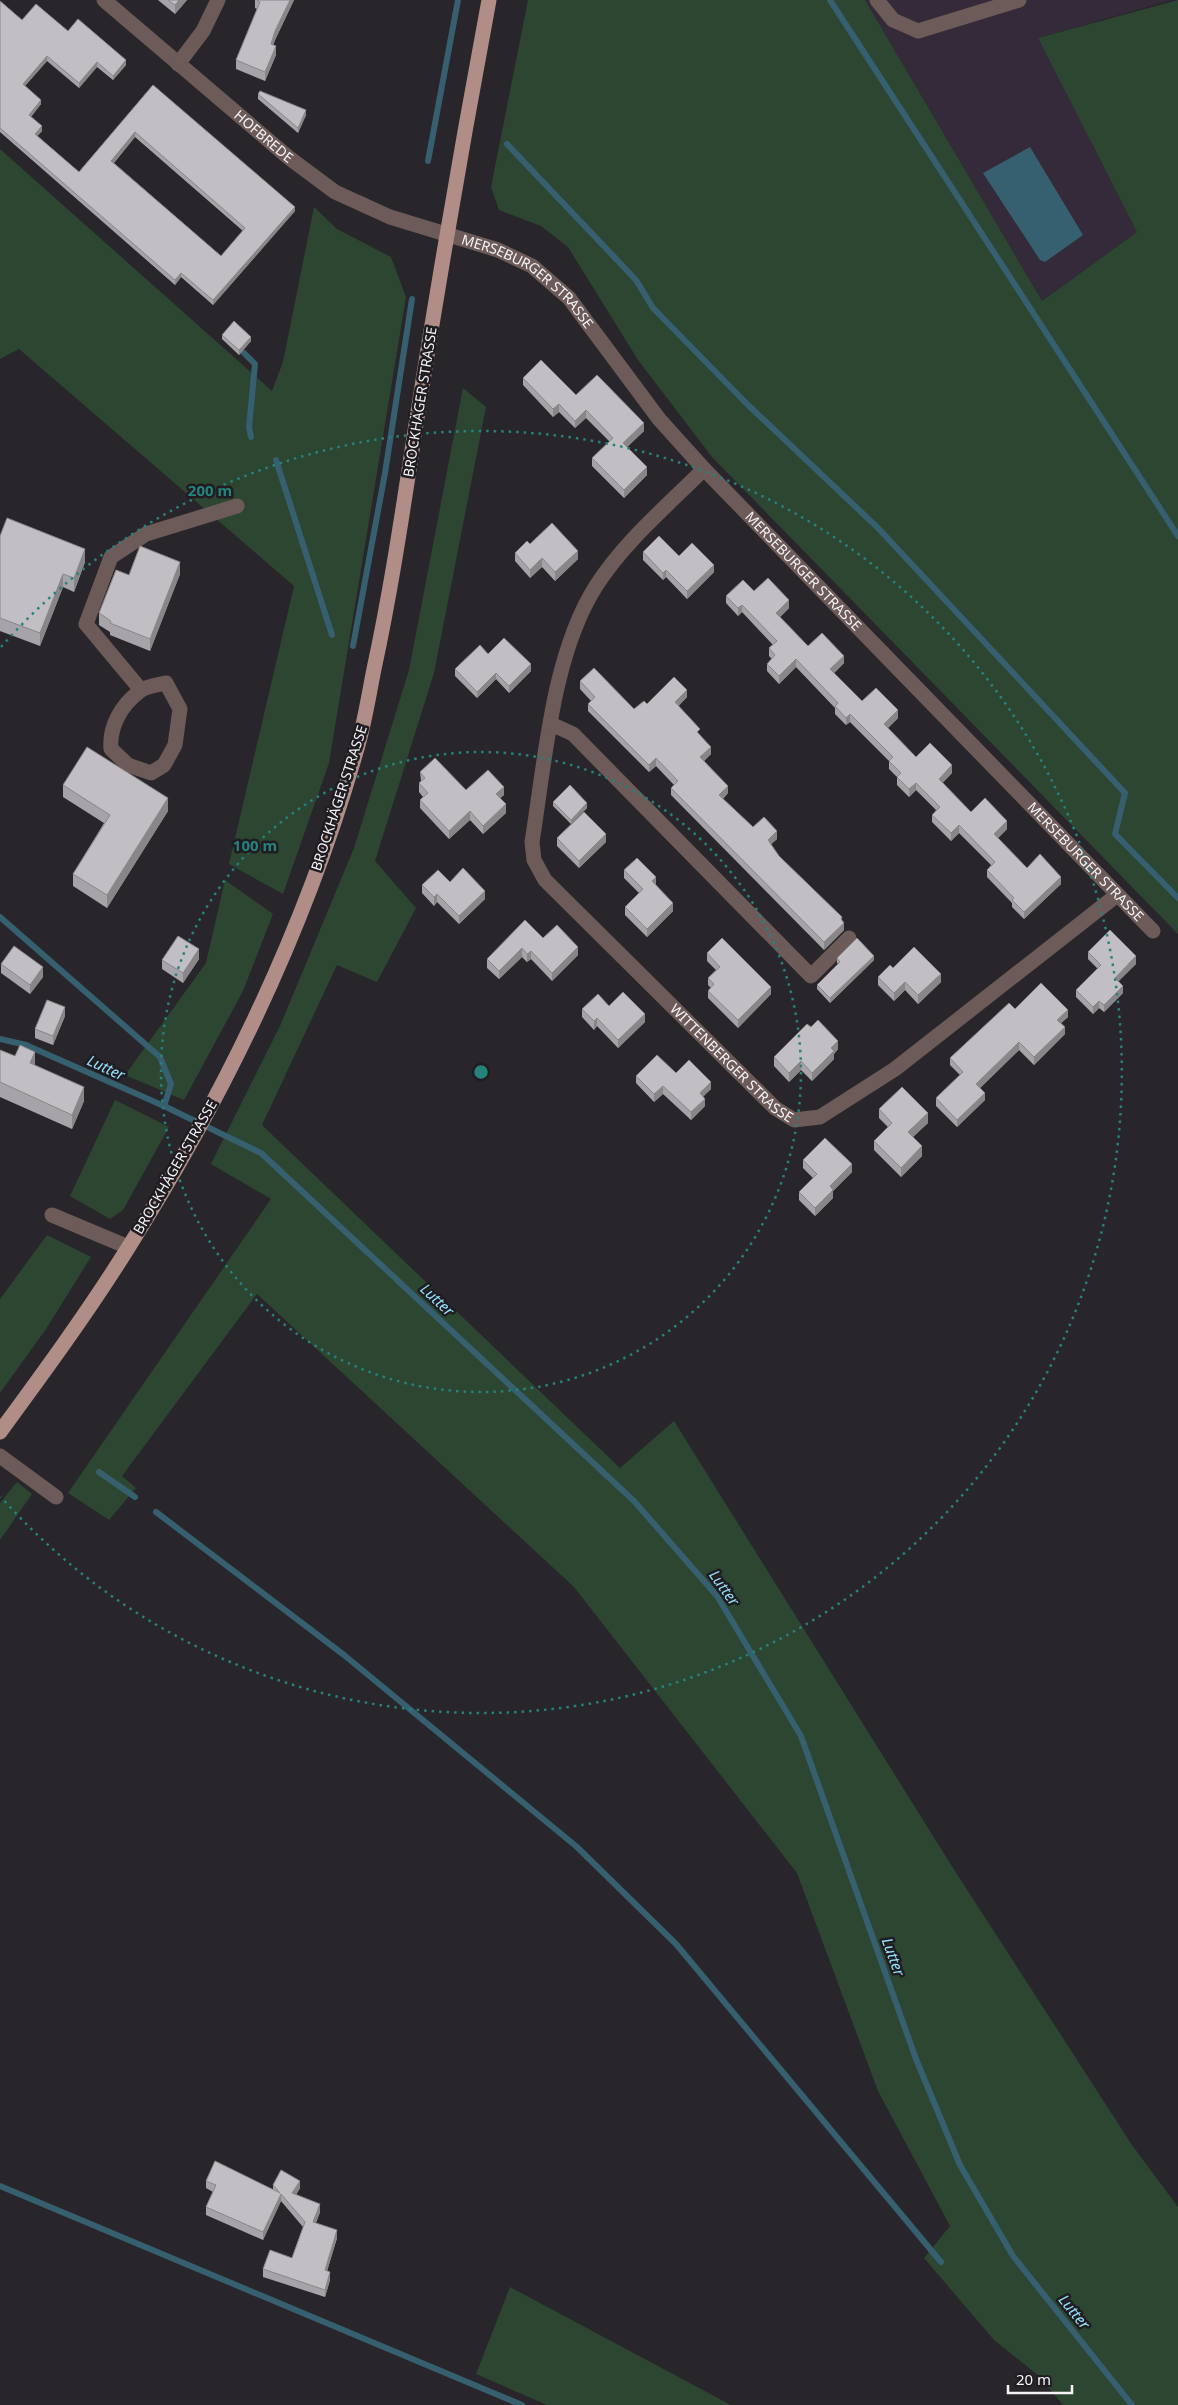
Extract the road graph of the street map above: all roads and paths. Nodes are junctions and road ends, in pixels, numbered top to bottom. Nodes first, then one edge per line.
1 (104, 0) edge
2 (218, 0) edge
3 (490, 0) edge
4 (877, 0) edge
5 (1020, 0) edge
6 (178, 64) junction
7 (446, 235) junction
8 (704, 469) junction
9 (237, 506) dead end
10 (141, 690) junction
11 (551, 724) junction
12 (1117, 895) junction
13 (1153, 930) dead end
14 (849, 938) dead end
15 (52, 1215) dead end
16 (128, 1247) junction
17 (0, 1432) edge
18 (0, 1456) edge
19 (56, 1497) dead end

1 - 6 street, HOFBREDE
2 - 6 street
3 - 7 main road, BROCKHÄGER STRASSE
4 - 5 street
6 - 7 street, HOFBREDE
7 - 8 street, MERSEBURGER STRASSE
7 - 16 main road, BROCKHÄGER STRASSE
8 - 11 street, WITTENBERGER STRASSE
8 - 12 street, MERSEBURGER STRASSE
9 - 10 street
10 - 10 street
11 - 12 street, WITTENBERGER STRASSE
11 - 14 street
12 - 13 street, MERSEBURGER STRASSE
15 - 16 street
16 - 17 main road, BROCKHÄGER STRASSE
18 - 19 street

